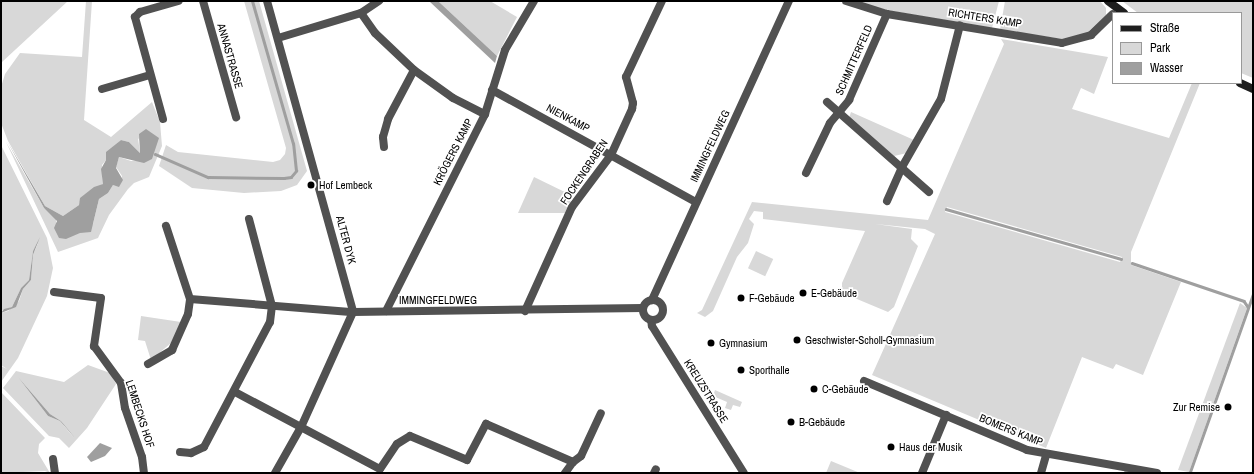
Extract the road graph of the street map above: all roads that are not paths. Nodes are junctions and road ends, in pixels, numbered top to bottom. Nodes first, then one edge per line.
1 (178, 1) edge
2 (203, 1) edge
3 (267, 1) edge
4 (379, 1) edge
5 (534, 1) edge
6 (662, 1) edge
7 (789, 1) edge
8 (846, 1) edge
9 (1108, 1) edge
10 (1117, 12) edge
11 (361, 13) junction
12 (886, 14) junction
13 (1112, 17) edge
14 (960, 25) junction
15 (278, 38) junction
16 (414, 70) junction
17 (150, 76) junction
18 (1242, 84) edge
19 (102, 89) dead end
20 (1253, 89) edge
21 (492, 90) junction
22 (827, 102) dead end
23 (839, 112) junction
24 (485, 114) junction
25 (236, 117) dead end
26 (162, 119) dead end
27 (384, 147) dead end
28 (611, 155) junction
29 (902, 167) junction
30 (806, 173) dead end
31 (929, 192) dead end
32 (887, 201) dead end
33 (696, 202) junction
34 (249, 219) dead end
35 (166, 226) dead end
36 (54, 292) dead end
37 (190, 299) junction
38 (652, 300) junction
39 (272, 306) junction
40 (643, 308) junction
41 (386, 311) junction
42 (525, 311) junction
43 (353, 312) junction
44 (651, 320) junction
45 (148, 364) dead end
46 (864, 381) dead end
47 (235, 392) junction
48 (601, 413) dead end
49 (946, 416) junction
50 (301, 427) junction
51 (180, 452) dead end
52 (1046, 456) junction
53 (53, 459) dead end
54 (572, 462) junction
55 (380, 471) edge
56 (55, 473) edge
57 (144, 473) edge
58 (276, 473) edge
59 (565, 473) edge
60 (744, 473) edge
61 (922, 473) edge
62 (1041, 473) edge
63 (1157, 473) edge

1 - 17 street
2 - 25 street, ANNASTRASSE
3 - 15 street, ALTER DYK
4 - 11 street
5 - 21 street, KRÖGERS KAMP
6 - 28 street, FOCKENGRABEN
7 - 33 street, IMMINGFELDWEG
8 - 12 street, RICHTERS KAMP
9 - 10 street
11 - 15 street
11 - 16 street
12 - 14 street, RICHTERS KAMP
12 - 23 street, SCHMITTERFELD
13 - 14 street, RICHTERS KAMP
14 - 29 street
15 - 43 street, ALTER DYK
16 - 24 street
16 - 27 street
17 - 19 street
17 - 26 street
18 - 20 street
21 - 24 street, KRÖGERS KAMP
21 - 28 street, NIENKAMP
22 - 23 street, SCHMITTERFELD
23 - 29 street, SCHMITTERFELD
23 - 30 street, SCHMITTERFELD
24 - 41 street, KRÖGERS KAMP
28 - 33 street, NIENKAMP
28 - 42 street, FOCKENGRABEN
29 - 31 street, SCHMITTERFELD
29 - 32 street
33 - 38 street, IMMINGFELDWEG
34 - 39 street
35 - 37 street
36 - 57 street, LEMBECKS HOF
37 - 39 street, IMMINGFELDWEG
37 - 45 street
38 - 40 street
38 - 44 street
39 - 43 street, IMMINGFELDWEG
39 - 47 street
40 - 42 street, IMMINGFELDWEG
40 - 44 street
41 - 42 street, IMMINGFELDWEG
41 - 43 street, IMMINGFELDWEG
43 - 50 street
44 - 60 street, KREUZSTRASSE
46 - 49 street, BOMERS KAMP
47 - 50 street
47 - 51 street
48 - 54 street
49 - 52 street, BOMERS KAMP
49 - 61 street
50 - 55 street
50 - 58 street
52 - 62 street
52 - 63 street, BOMERS KAMP
53 - 56 street
54 - 55 street
54 - 59 street

